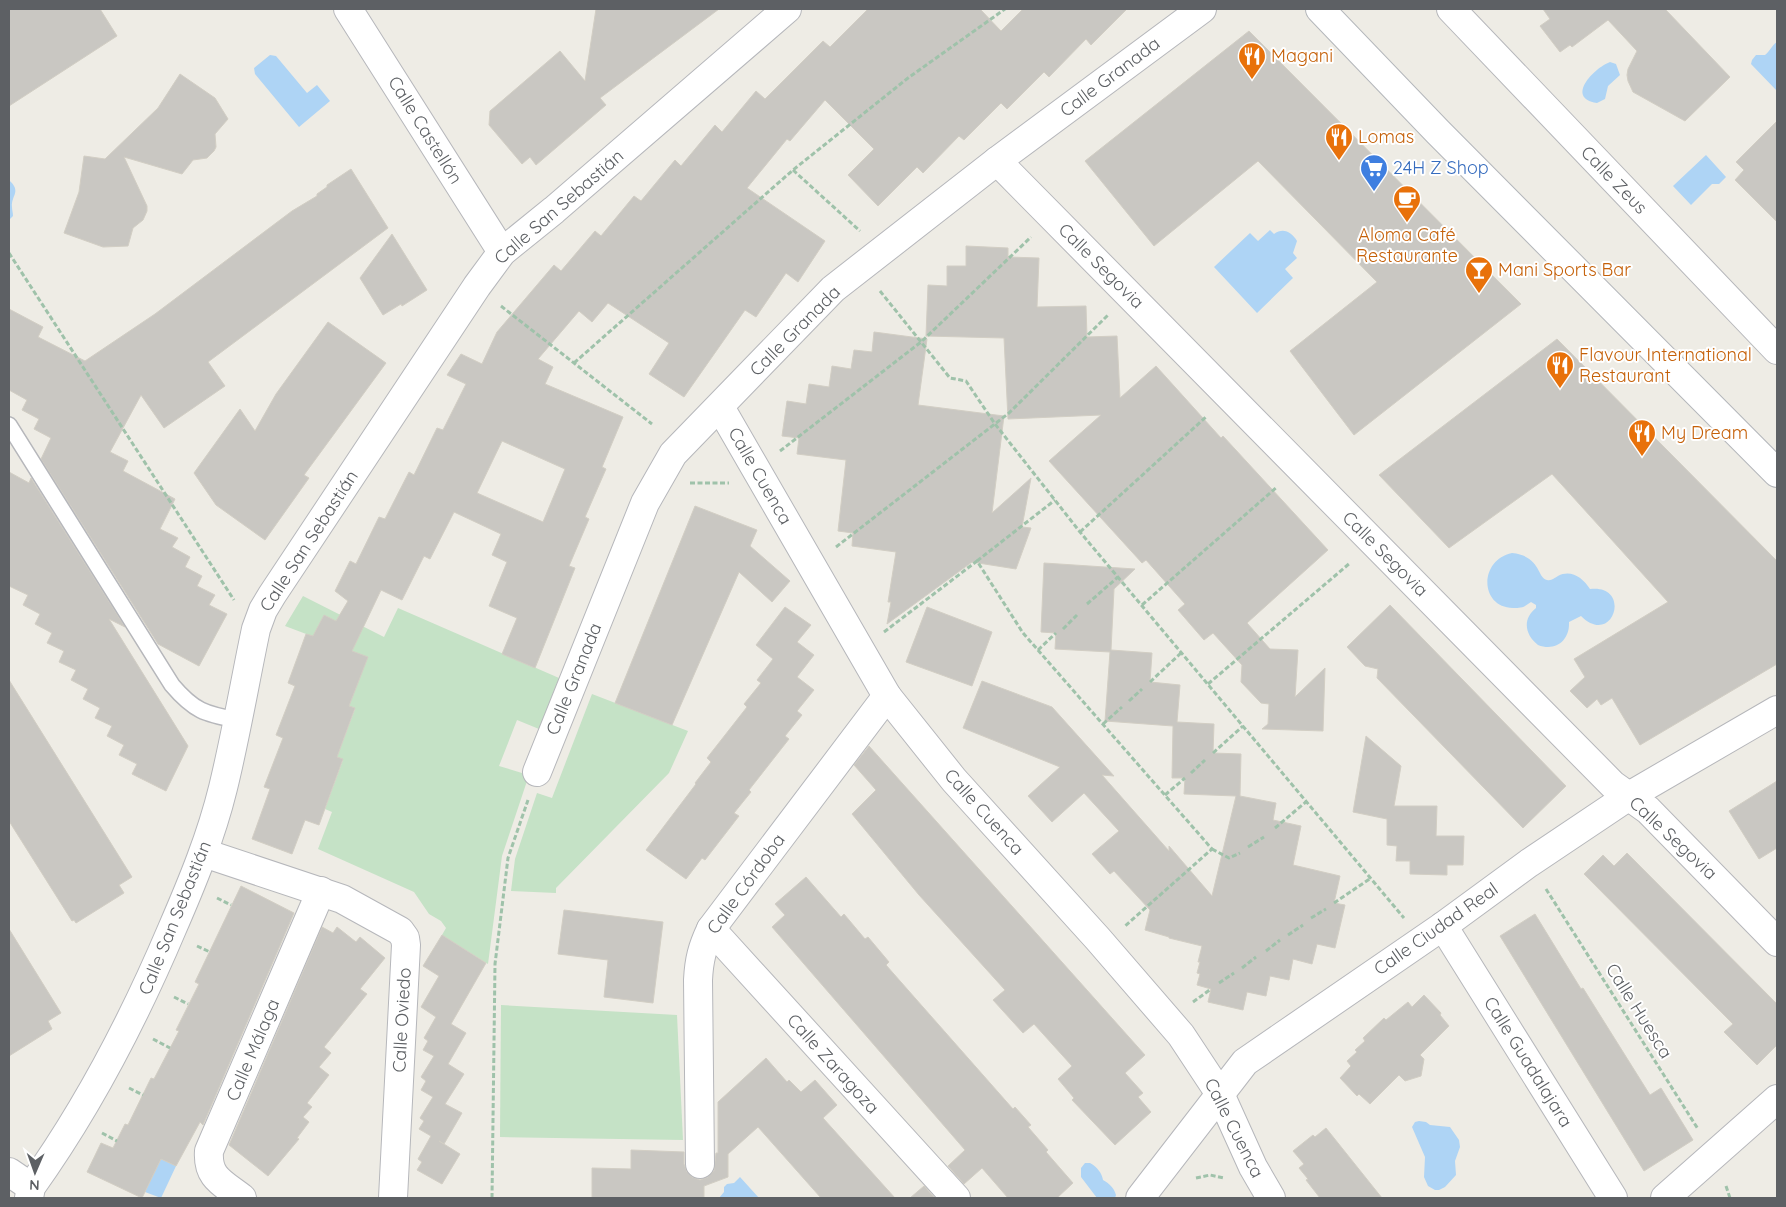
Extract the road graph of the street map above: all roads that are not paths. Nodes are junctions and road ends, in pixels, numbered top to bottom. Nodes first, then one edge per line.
1 (348, 9) edge
2 (787, 9) edge
3 (1202, 9) edge
4 (1320, 9) edge
5 (1451, 9) edge
6 (997, 162) junction
7 (502, 252) junction
8 (1777, 350) edge
9 (720, 408) junction
10 (9, 425) edge
11 (1777, 473) edge
12 (887, 696) junction
13 (1777, 710) edge
14 (237, 720) junction
15 (537, 772) road end
16 (1630, 796) junction
17 (204, 853) junction
18 (321, 891) junction
19 (1443, 926) junction
20 (711, 929) junction
21 (1777, 942) edge
22 (1220, 1094) junction
23 (1777, 1099) edge
24 (700, 1164) dead end
25 (9, 1172) edge
26 (30, 1192) edge
27 (242, 1198) edge
28 (393, 1198) edge
29 (956, 1198) edge
30 (1140, 1198) edge
31 (1271, 1198) edge
32 (1613, 1198) edge
33 (1666, 1198) edge

1 - 7 street, Calle Castellón
2 - 7 street, Calle San Sebastián
3 - 6 street, Calle Granada
4 - 11 street
5 - 8 street, Calle Zeus
6 - 9 street, Calle Granada
6 - 16 street, Calle Segovia
7 - 14 street, Calle San Sebastián
9 - 12 street, Calle Cuenca
9 - 15 street, Calle Granada
10 - 14 lane
12 - 20 street, Calle Córdoba
12 - 22 street, Calle Cuenca
13 - 16 street, Calle Ciudad Real
14 - 17 street, Calle San Sebastián
16 - 19 street, Calle Ciudad Real
16 - 21 street, Calle Segovia
17 - 18 street, Calle Oviedo
17 - 26 street, Calle San Sebastián
18 - 27 street, Calle Málaga
18 - 28 street, Calle Oviedo
19 - 22 street, Calle Ciudad Real
19 - 32 street, Calle Guadalajara
20 - 24 street, Calle Córdoba
20 - 29 street, Calle Zaragoza
22 - 30 street, Calle Ciudad Real
22 - 31 street, Calle Cuenca
23 - 33 street
25 - 26 street

